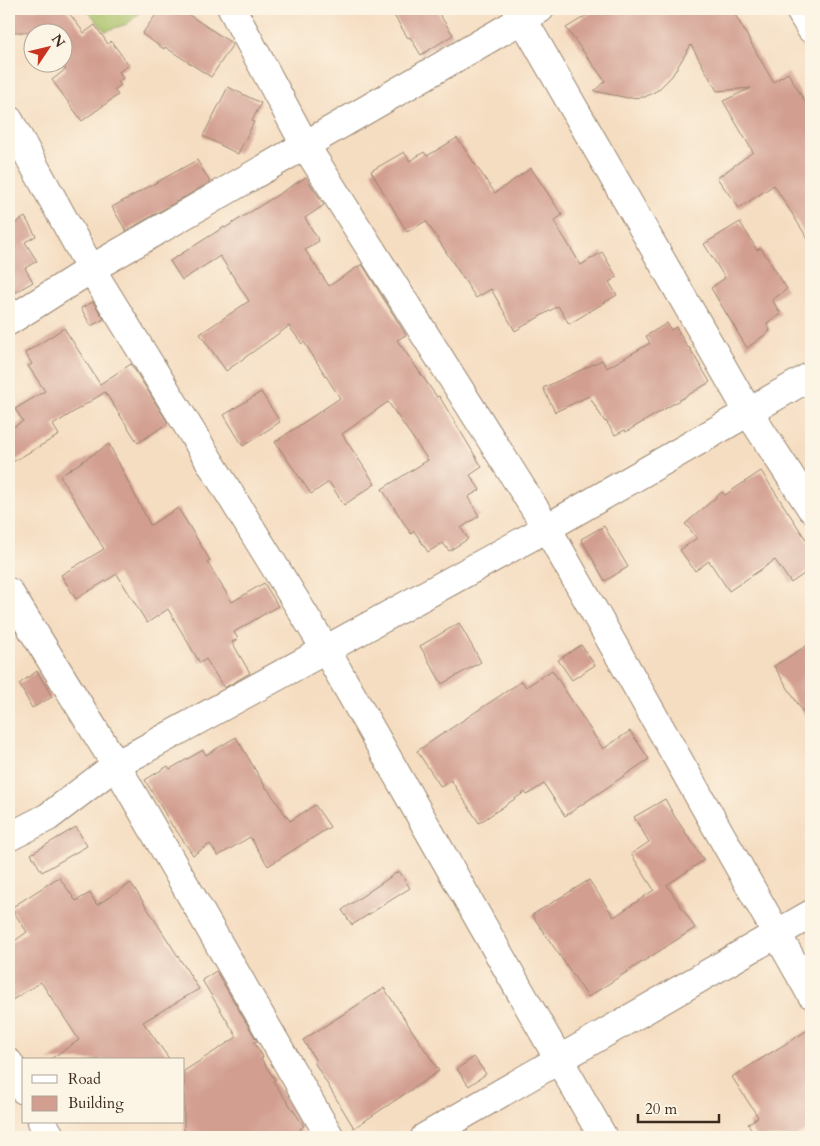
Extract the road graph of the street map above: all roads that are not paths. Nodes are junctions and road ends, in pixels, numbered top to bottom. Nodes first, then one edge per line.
1 (232, 9) edge
2 (799, 9) edge
3 (527, 12) edge
4 (811, 30) edge
5 (9, 120) edge
6 (305, 145) junction
7 (91, 269) junction
8 (9, 321) edge
9 (811, 376) edge
10 (749, 412) junction
11 (811, 508) edge
12 (547, 528) junction
13 (9, 592) edge
14 (326, 650) junction
15 (116, 765) junction
16 (9, 837) edge
17 (811, 914) edge
18 (777, 934) junction
19 (811, 994) edge
20 (558, 1060) junction
21 (9, 1063) edge
22 (22, 1086) edge
23 (43, 1124) edge
24 (51, 1137) edge
25 (330, 1137) edge
26 (425, 1137) edge
27 (603, 1137) edge

1 - 6 street
2 - 4 street
3 - 6 street
3 - 10 street
5 - 7 street
6 - 7 street
6 - 12 street
7 - 8 street
7 - 14 street
9 - 10 street
10 - 11 street
10 - 12 street
12 - 14 street
12 - 18 street
13 - 15 street
14 - 15 street
14 - 20 street
15 - 16 street
15 - 25 street
17 - 18 street
18 - 19 street
18 - 20 street
20 - 26 street
20 - 27 street
21 - 22 street
23 - 24 street

